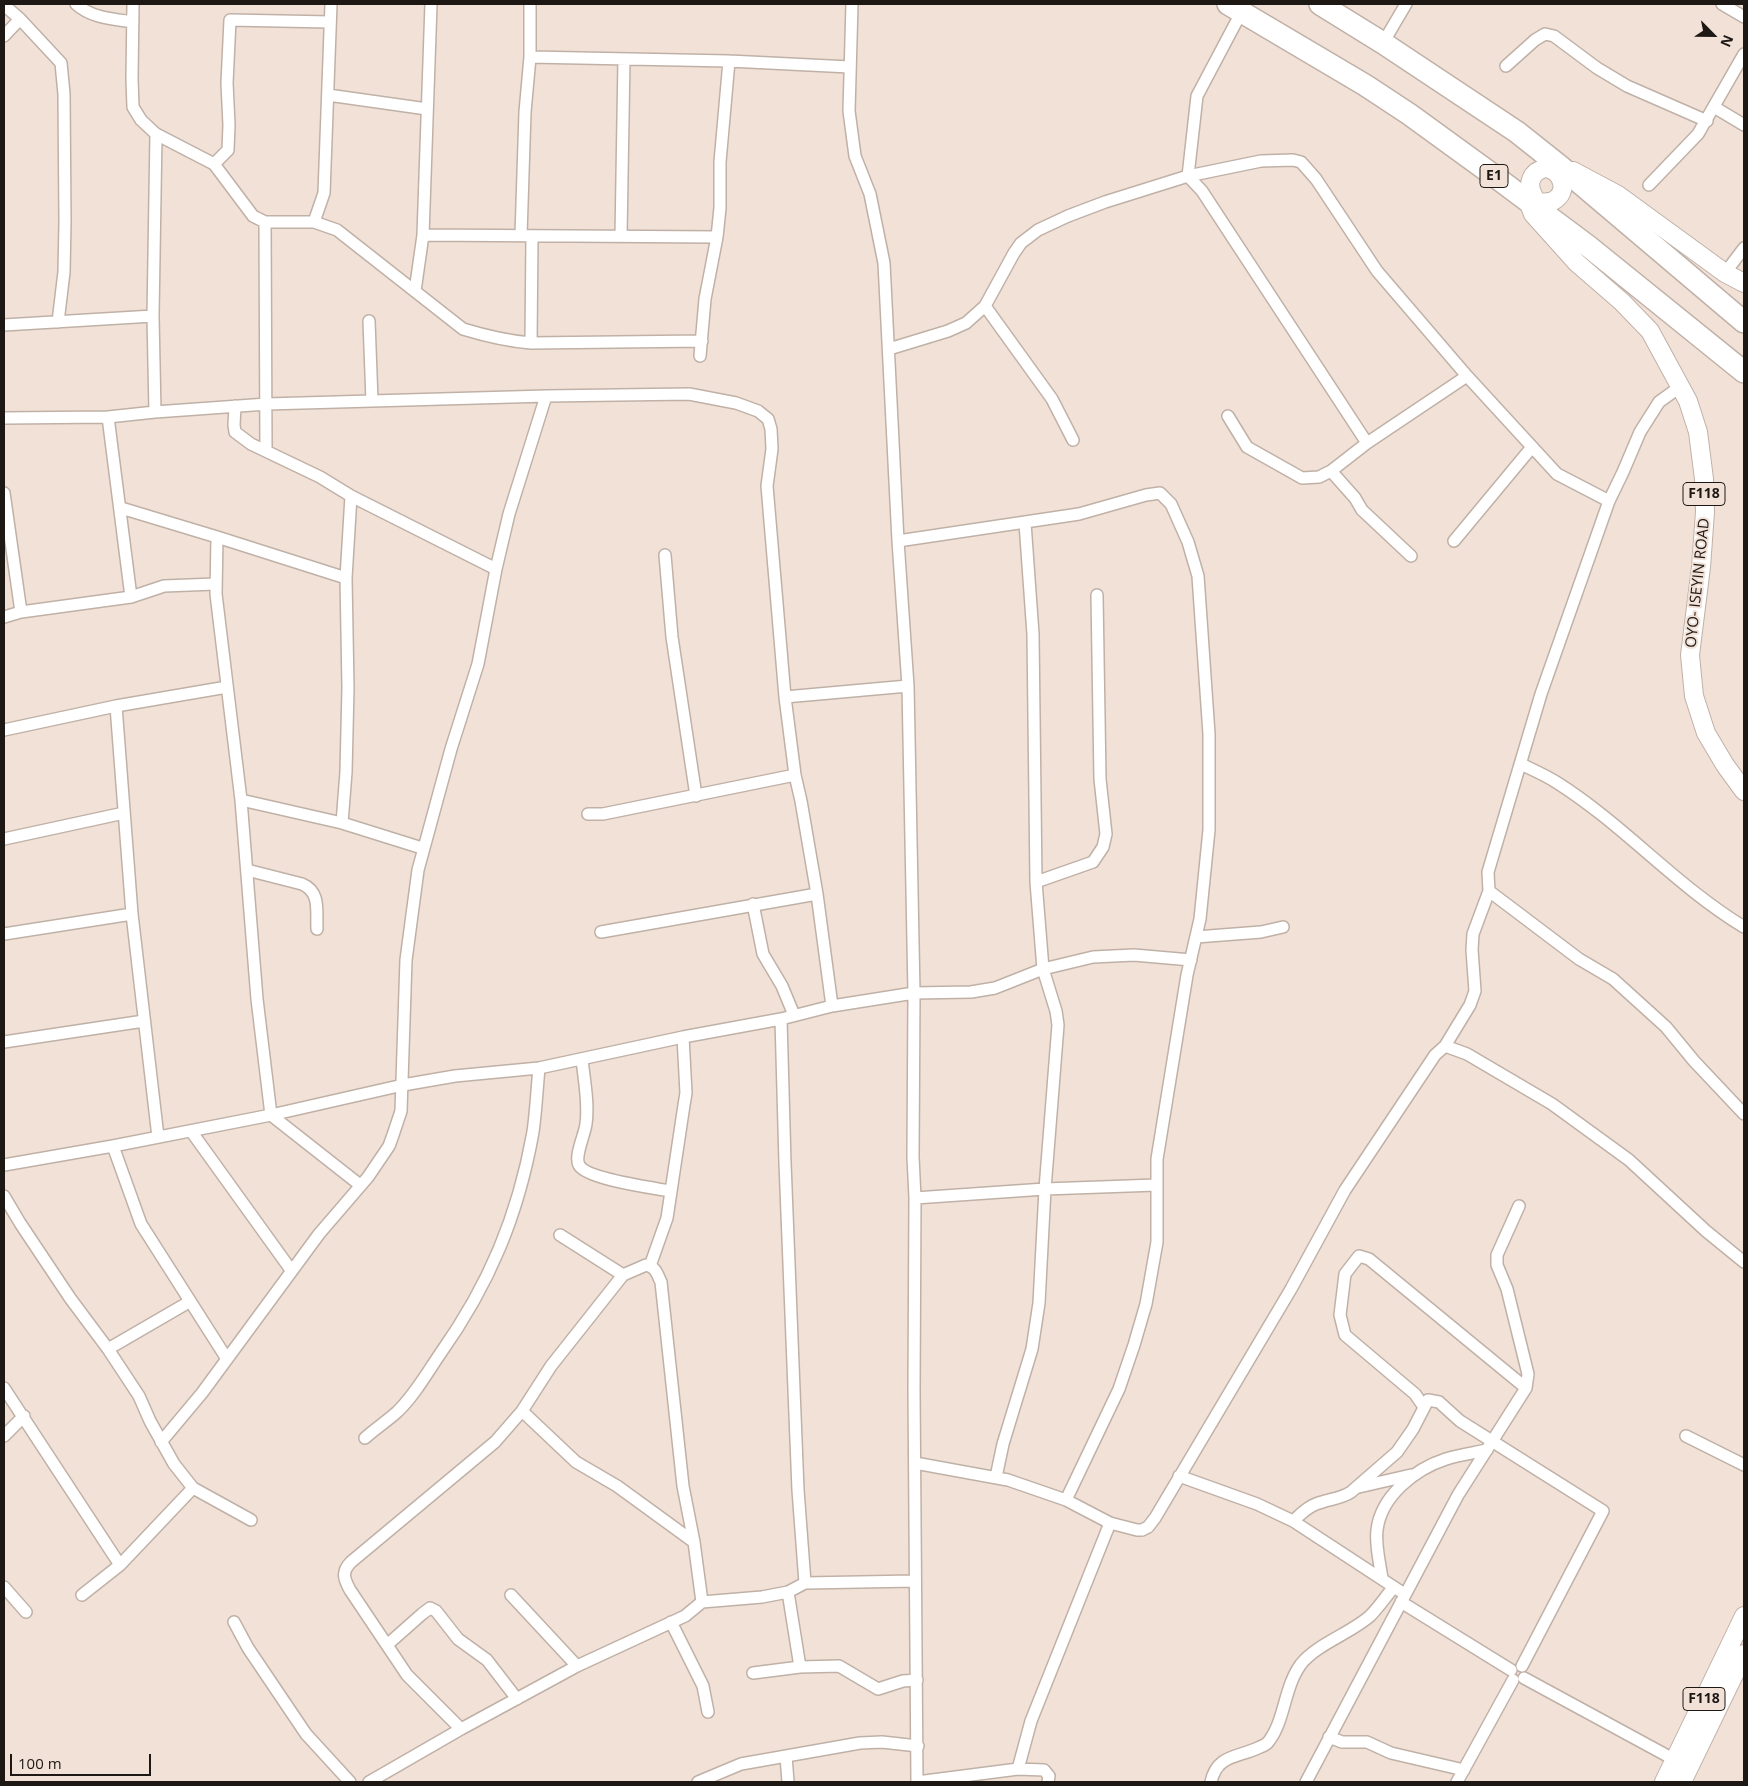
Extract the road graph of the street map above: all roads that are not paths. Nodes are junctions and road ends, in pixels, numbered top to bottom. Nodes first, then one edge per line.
1 (76, 4) edge
2 (133, 4) edge
3 (331, 4) edge
4 (431, 4) edge
5 (530, 4) edge
6 (852, 4) edge
7 (1320, 4) edge
8 (1406, 4) edge
9 (1722, 4) edge
10 (4, 5) edge
11 (1235, 8) edge
12 (1744, 17) edge
13 (20, 19) junction
14 (133, 22) junction
15 (330, 22) junction
16 (4, 36) edge
17 (1383, 43) junction
18 (1744, 54) edge
19 (530, 57) junction
20 (624, 59) junction
21 (729, 62) junction
22 (1506, 66) dead end
23 (850, 67) junction
24 (328, 95) junction
25 (1714, 108) junction
26 (427, 109) junction
27 (1707, 121) junction
28 (1744, 124) edge
29 (156, 134) junction
30 (214, 164) junction
31 (1188, 176) junction
32 (1650, 185) dead end
33 (1551, 193) junction
34 (265, 222) junction
35 (314, 222) junction
36 (423, 235) junction
37 (526, 236) junction
38 (622, 236) junction
39 (717, 237) junction
40 (1744, 248) edge
41 (1725, 273) junction
42 (1744, 283) edge
43 (415, 291) junction
44 (985, 306) junction
45 (153, 316) junction
46 (58, 322) junction
47 (369, 322) dead end
48 (1744, 322) edge
49 (4, 325) edge
50 (702, 341) junction
51 (531, 343) junction
52 (888, 349) junction
53 (700, 356) dead end
54 (1744, 372) edge
55 (1467, 376) junction
56 (1681, 386) junction
57 (546, 396) junction
58 (372, 401) junction
59 (267, 404) junction
60 (235, 406) junction
61 (155, 412) junction
62 (1228, 416) dead end
63 (108, 417) junction
64 (4, 418) edge
65 (1073, 440) dead end
66 (1367, 442) junction
67 (1532, 448) junction
68 (266, 451) junction
69 (1331, 471) junction
70 (4, 493) edge
71 (351, 496) junction
72 (1609, 501) junction
73 (121, 508) junction
74 (5, 516) edge
75 (1025, 524) junction
76 (217, 537) junction
77 (898, 541) junction
78 (1454, 541) dead end
79 (665, 555) dead end
80 (1411, 556) dead end
81 (496, 569) junction
82 (346, 578) junction
83 (215, 584) junction
84 (1097, 595) dead end
85 (131, 597) junction
86 (21, 612) junction
87 (4, 617) edge
88 (908, 686) junction
89 (227, 687) junction
90 (785, 696) junction
91 (116, 706) junction
92 (4, 730) edge
93 (1522, 764) junction
94 (795, 775) junction
95 (1744, 791) edge
96 (696, 796) junction
97 (241, 800) junction
98 (124, 813) junction
99 (588, 814) dead end
100 (342, 824) junction
101 (4, 839) edge
102 (422, 848) junction
103 (247, 870) junction
104 (1036, 882) junction
105 (1488, 891) junction
106 (817, 894) junction
107 (753, 904) junction
108 (132, 914) junction
109 (1283, 927) dead end
110 (1744, 927) edge
111 (317, 929) dead end
112 (601, 932) dead end
113 (4, 934) edge
114 (1196, 937) junction
115 (1191, 960) junction
116 (1043, 969) junction
117 (914, 993) junction
118 (832, 1006) junction
119 (794, 1015) junction
120 (782, 1019) junction
121 (144, 1021) junction
122 (683, 1037) junction
123 (4, 1042) edge
124 (1445, 1046) junction
125 (582, 1059) junction
126 (539, 1068) junction
127 (403, 1086) junction
128 (1744, 1114) edge
129 (271, 1115) junction
130 (191, 1131) junction
131 (158, 1137) junction
132 (113, 1146) junction
133 (4, 1165) edge
134 (360, 1185) junction
135 (1156, 1185) junction
136 (1045, 1189) junction
137 (670, 1191) junction
138 (4, 1196) edge
139 (916, 1198) junction
140 (1519, 1206) dead end
141 (560, 1235) dead end
142 (1744, 1262) edge
143 (650, 1266) junction
144 (292, 1270) junction
145 (623, 1275) junction
146 (189, 1302) junction
147 (108, 1349) junction
148 (227, 1359) junction
149 (4, 1388) edge
150 (1526, 1388) junction
151 (1424, 1406) junction
152 (522, 1412) junction
153 (24, 1416) junction
154 (4, 1436) edge
155 (1686, 1436) dead end
156 (365, 1438) dead end
157 (161, 1442) junction
158 (1490, 1445) junction
159 (915, 1463) junction
160 (1744, 1465) edge
161 (1417, 1473) junction
162 (1179, 1476) junction
163 (996, 1477) junction
164 (1357, 1487) junction
165 (193, 1488) junction
166 (1066, 1500) junction
167 (250, 1520) dead end
168 (1293, 1521) junction
169 (1110, 1523) junction
170 (694, 1542) junction
171 (120, 1565) junction
172 (1382, 1579) junction
173 (915, 1581) junction
174 (806, 1583) junction
175 (4, 1587) edge
176 (1394, 1587) junction
177 (788, 1592) junction
178 (82, 1595) dead end
179 (511, 1595) dead end
180 (1403, 1598) junction
181 (702, 1602) junction
182 (26, 1612) dead end
183 (1744, 1616) edge
184 (234, 1622) dead end
185 (671, 1622) junction
186 (387, 1645) junction
187 (1744, 1654) edge
188 (577, 1666) junction
189 (800, 1666) junction
190 (753, 1673) dead end
191 (1516, 1676) junction
192 (917, 1680) junction
193 (517, 1699) junction
194 (708, 1712) dead end
195 (461, 1729) junction
196 (1329, 1737) junction
197 (918, 1746) junction
198 (786, 1756) junction
199 (1675, 1760) junction
200 (1018, 1769) junction
201 (1464, 1770) junction
202 (350, 1782) edge
203 (369, 1782) edge
204 (698, 1782) edge
205 (788, 1782) edge
206 (917, 1782) edge
207 (1048, 1782) edge
208 (1211, 1782) edge
209 (1306, 1782) edge
210 (1457, 1782) edge
211 (1664, 1782) edge
212 (1682, 1782) edge

1 - 14 street
2 - 14 street
3 - 15 street
4 - 26 street
5 - 19 street
6 - 23 street
7 - 17 highway, E1
8 - 17 street
9 - 12 street
10 - 13 street
11 - 31 street
11 - 33 highway, E1
13 - 16 street
13 - 46 street
14 - 29 street
15 - 24 street
15 - 30 street
17 - 33 highway, E1
18 - 25 street
19 - 20 street
19 - 37 street
20 - 21 street
20 - 38 street
21 - 23 street
21 - 39 street
22 - 27 street
23 - 52 street
24 - 26 street
24 - 35 street
25 - 27 street
25 - 28 street
26 - 36 street
27 - 32 street
29 - 30 street
29 - 45 street
30 - 34 street
31 - 44 street
31 - 55 street
31 - 66 street
33 - 41 main road
33 - 48 highway, E1
33 - 54 highway, E1
33 - 56 main road, OYO- ISEYIN ROAD / F118
34 - 35 street
34 - 59 street
35 - 43 street
36 - 37 street
36 - 43 street
37 - 38 street
37 - 51 street
38 - 39 street
39 - 50 street
40 - 41 street
41 - 42 main road
43 - 51 street
44 - 52 street
44 - 65 street
45 - 46 street
45 - 61 street
46 - 49 street
47 - 58 street
50 - 51 street
50 - 53 street
52 - 77 street
55 - 66 street
55 - 67 street
56 - 72 street
56 - 95 main road, OYO- ISEYIN ROAD / F118
57 - 58 street
57 - 81 street
57 - 90 street
58 - 59 street
59 - 60 street
59 - 68 street
60 - 61 street
60 - 68 street
61 - 63 street
62 - 69 street
63 - 64 street
63 - 73 street
66 - 69 street
67 - 72 street
67 - 78 street
68 - 71 street
69 - 80 street
70 - 74 street
71 - 81 street
71 - 82 street
72 - 93 street
73 - 76 street
73 - 85 street
74 - 86 street
75 - 77 street
75 - 104 street
75 - 114 street
76 - 82 street
76 - 83 street
77 - 88 street
79 - 96 street
81 - 102 street
82 - 100 street
83 - 85 street
83 - 89 street
84 - 104 street
85 - 86 street
86 - 87 street
88 - 90 street
88 - 117 street
89 - 91 street
89 - 97 street
90 - 94 street
91 - 92 street
91 - 98 street
93 - 105 street
93 - 110 street
94 - 96 street
94 - 106 street
96 - 99 street
97 - 100 street
97 - 103 street
98 - 101 street
98 - 108 street
100 - 102 street
102 - 127 street
103 - 111 street
103 - 129 street
104 - 116 street
105 - 124 street
105 - 128 street
106 - 107 street
106 - 118 street
107 - 112 street
107 - 119 street
108 - 113 street
108 - 121 street
109 - 114 street
114 - 115 street
115 - 116 street
115 - 135 street
116 - 117 street
116 - 136 street
117 - 118 street
117 - 139 street
118 - 119 street
119 - 120 street
120 - 122 street
120 - 174 street
121 - 123 street
121 - 131 street
122 - 125 street
122 - 137 street
124 - 142 street
124 - 162 street
125 - 126 street
125 - 137 street
126 - 127 street
126 - 156 street
127 - 129 street
127 - 134 street
129 - 130 street
129 - 134 street
130 - 131 street
130 - 144 street
131 - 132 street
132 - 133 street
132 - 146 street
134 - 144 street
135 - 136 street
135 - 166 street
136 - 139 street
136 - 163 street
137 - 143 street
138 - 147 street
139 - 159 street
140 - 150 street
141 - 145 street
143 - 145 street
143 - 170 street
144 - 148 street
145 - 152 street
146 - 147 street
146 - 148 street
147 - 157 street
148 - 157 street
149 - 153 street
150 - 151 street
150 - 158 street
151 - 158 street
151 - 164 street
152 - 170 street
152 - 186 street
153 - 154 street
153 - 171 street
155 - 160 street
157 - 165 street
158 - 161 street
158 - 180 street
158 - 191 street
159 - 163 street
159 - 173 street
161 - 164 street
161 - 172 street
162 - 168 street
162 - 169 street
163 - 166 street
164 - 168 street
165 - 167 street
165 - 171 street
166 - 169 street
168 - 172 street
169 - 200 street
170 - 181 street
171 - 178 street
172 - 176 street
173 - 174 street
173 - 192 street
174 - 177 street
175 - 182 street
176 - 180 street
176 - 208 street
177 - 181 street
177 - 189 street
179 - 188 street
180 - 191 street
180 - 196 street
181 - 185 street
183 - 199 main road, F118
184 - 202 street
185 - 188 street
185 - 194 street
186 - 193 street
186 - 195 street
187 - 212 main road, F118
188 - 193 street
189 - 190 street
189 - 192 street
191 - 199 street
191 - 201 street
192 - 197 street
193 - 195 street
195 - 203 street
196 - 201 street
196 - 209 street
197 - 198 street
197 - 206 street
198 - 204 street
198 - 205 street
199 - 211 main road, F118
200 - 206 street
200 - 207 street
201 - 210 street

